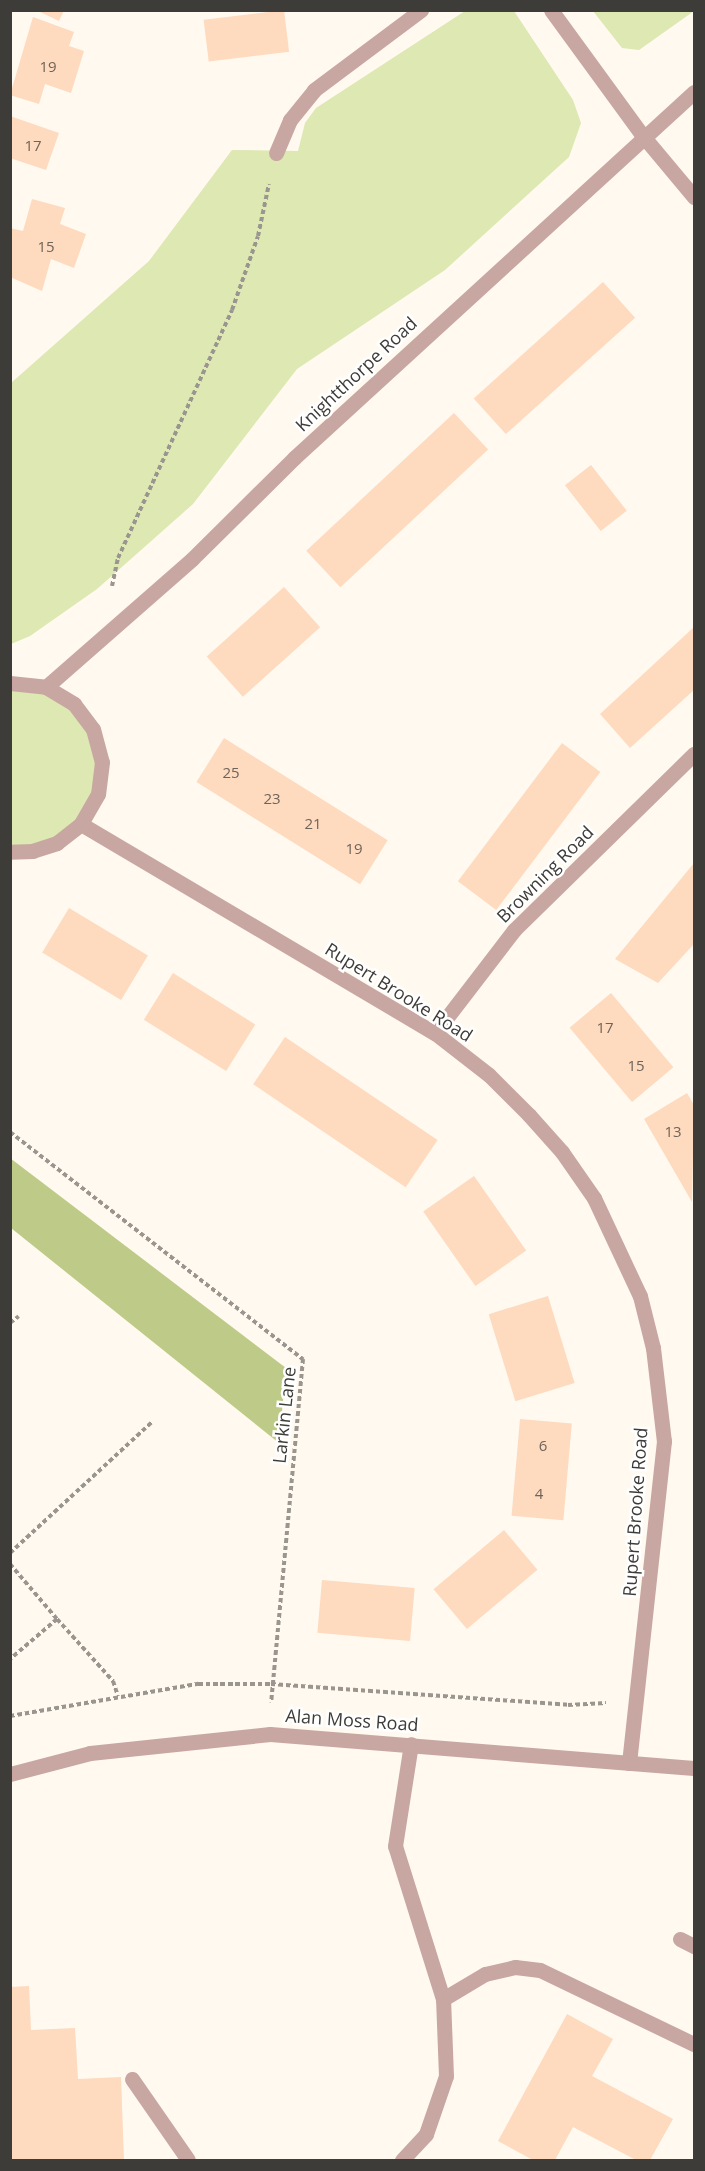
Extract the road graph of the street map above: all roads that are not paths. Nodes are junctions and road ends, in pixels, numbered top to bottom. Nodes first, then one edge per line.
1 (421, 10) edge
2 (551, 10) edge
3 (694, 92) edge
4 (643, 136) junction
5 (276, 153) road end
6 (694, 197) edge
7 (10, 682) edge
8 (46, 687) junction
9 (694, 754) edge
10 (81, 824) junction
11 (10, 852) edge
12 (435, 1033) junction
13 (411, 1744) junction
14 (629, 1763) junction
15 (694, 1768) edge
16 (10, 1774) edge
17 (680, 1939) dead end
18 (694, 1946) edge
19 (443, 1999) junction
20 (694, 2044) edge
21 (132, 2079) dead end
22 (188, 2160) edge
23 (402, 2160) edge

1 - 5 street
2 - 4 street
3 - 4 street, Knightthorpe Road
4 - 6 street
4 - 8 street, Knightthorpe Road
7 - 8 street
8 - 10 street
9 - 12 street, Browning Road
10 - 11 street
10 - 12 street, Rupert Brooke Road
12 - 14 street, Rupert Brooke Road
13 - 14 street, Alan Moss Road
13 - 16 street, Alan Moss Road
13 - 19 street
14 - 15 street, Alan Moss Road
17 - 18 street
19 - 20 street
19 - 23 street
21 - 22 street

